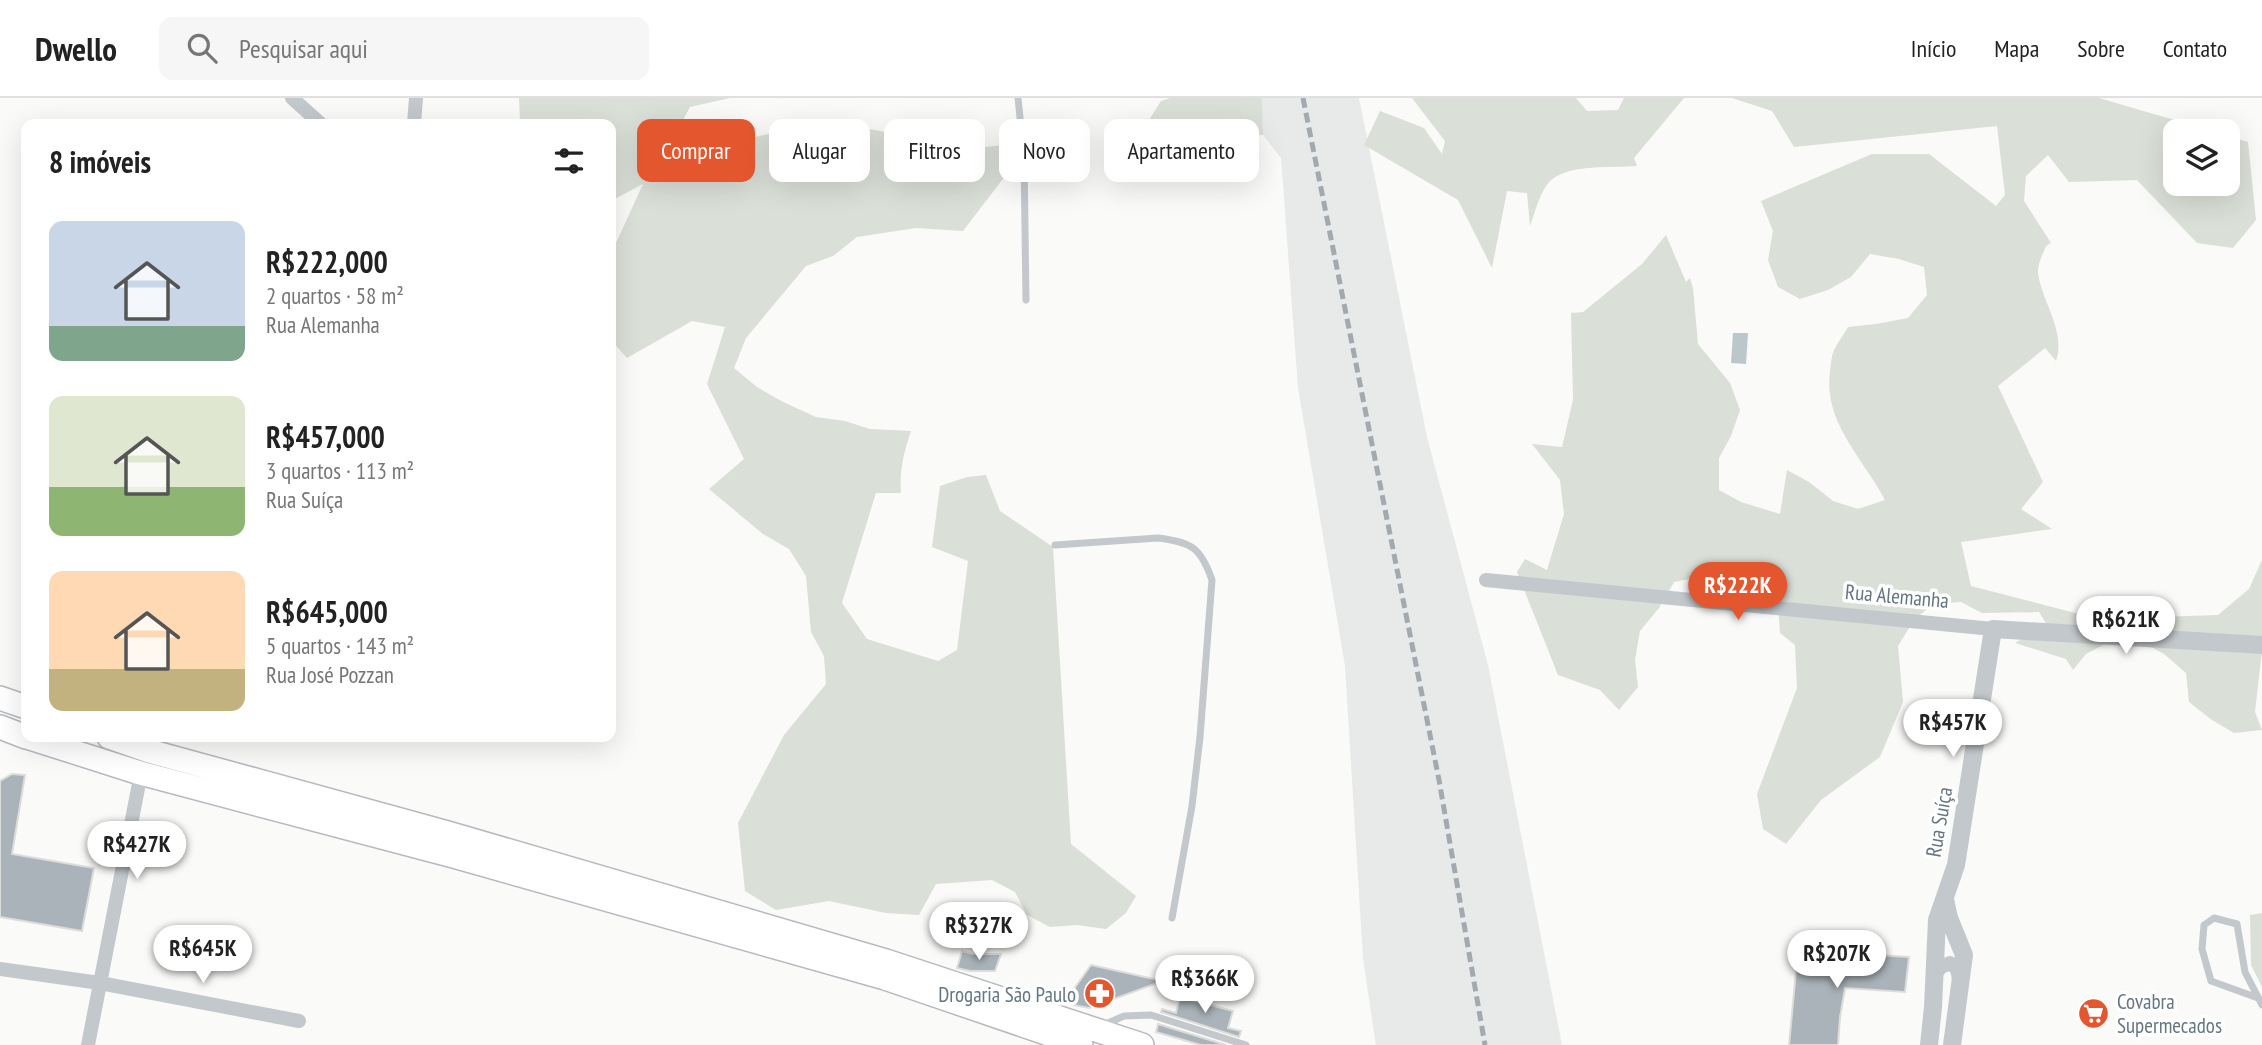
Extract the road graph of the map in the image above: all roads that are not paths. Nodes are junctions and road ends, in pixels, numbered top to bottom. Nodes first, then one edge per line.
1 (292, 98) edge
2 (416, 98) edge
3 (1018, 98) edge
4 (315, 119) edge
5 (414, 119) edge
6 (1026, 300) dead end
7 (1055, 545) dead end
8 (1486, 580) dead end
9 (1993, 629) junction
10 (2262, 645) edge
11 (0, 698) edge
12 (21, 705) edge
13 (40, 742) edge
14 (123, 742) edge
15 (146, 750) junction
16 (140, 773) junction
17 (1945, 897) junction
18 (1172, 918) dead end
19 (0, 969) edge
20 (1934, 976) junction
21 (1959, 979) junction
22 (100, 983) junction
23 (2260, 1001) edge
24 (299, 1021) dead end
25 (1088, 1037) edge
26 (1042, 1039) edge
27 (88, 1045) edge
28 (1143, 1045) edge
29 (1246, 1045) edge
30 (1928, 1045) edge
31 (1952, 1045) edge

1 - 4 street
2 - 5 street
3 - 6 lane
7 - 18 lane
8 - 9 street, Rua Alemanha
9 - 10 street, Rua Alemanha
9 - 17 street, Rua Suíça
11 - 12 main road
13 - 16 main road
14 - 15 main road
15 - 16 street
15 - 25 main road
16 - 22 street
16 - 26 main road
17 - 20 street, Rua Suíça
17 - 21 street
19 - 22 street
20 - 21 street
20 - 30 street, Rua Suíça
21 - 31 street
22 - 24 street
22 - 27 street
23 - 23 lane
25 - 26 main road
25 - 28 main road
25 - 29 lane

